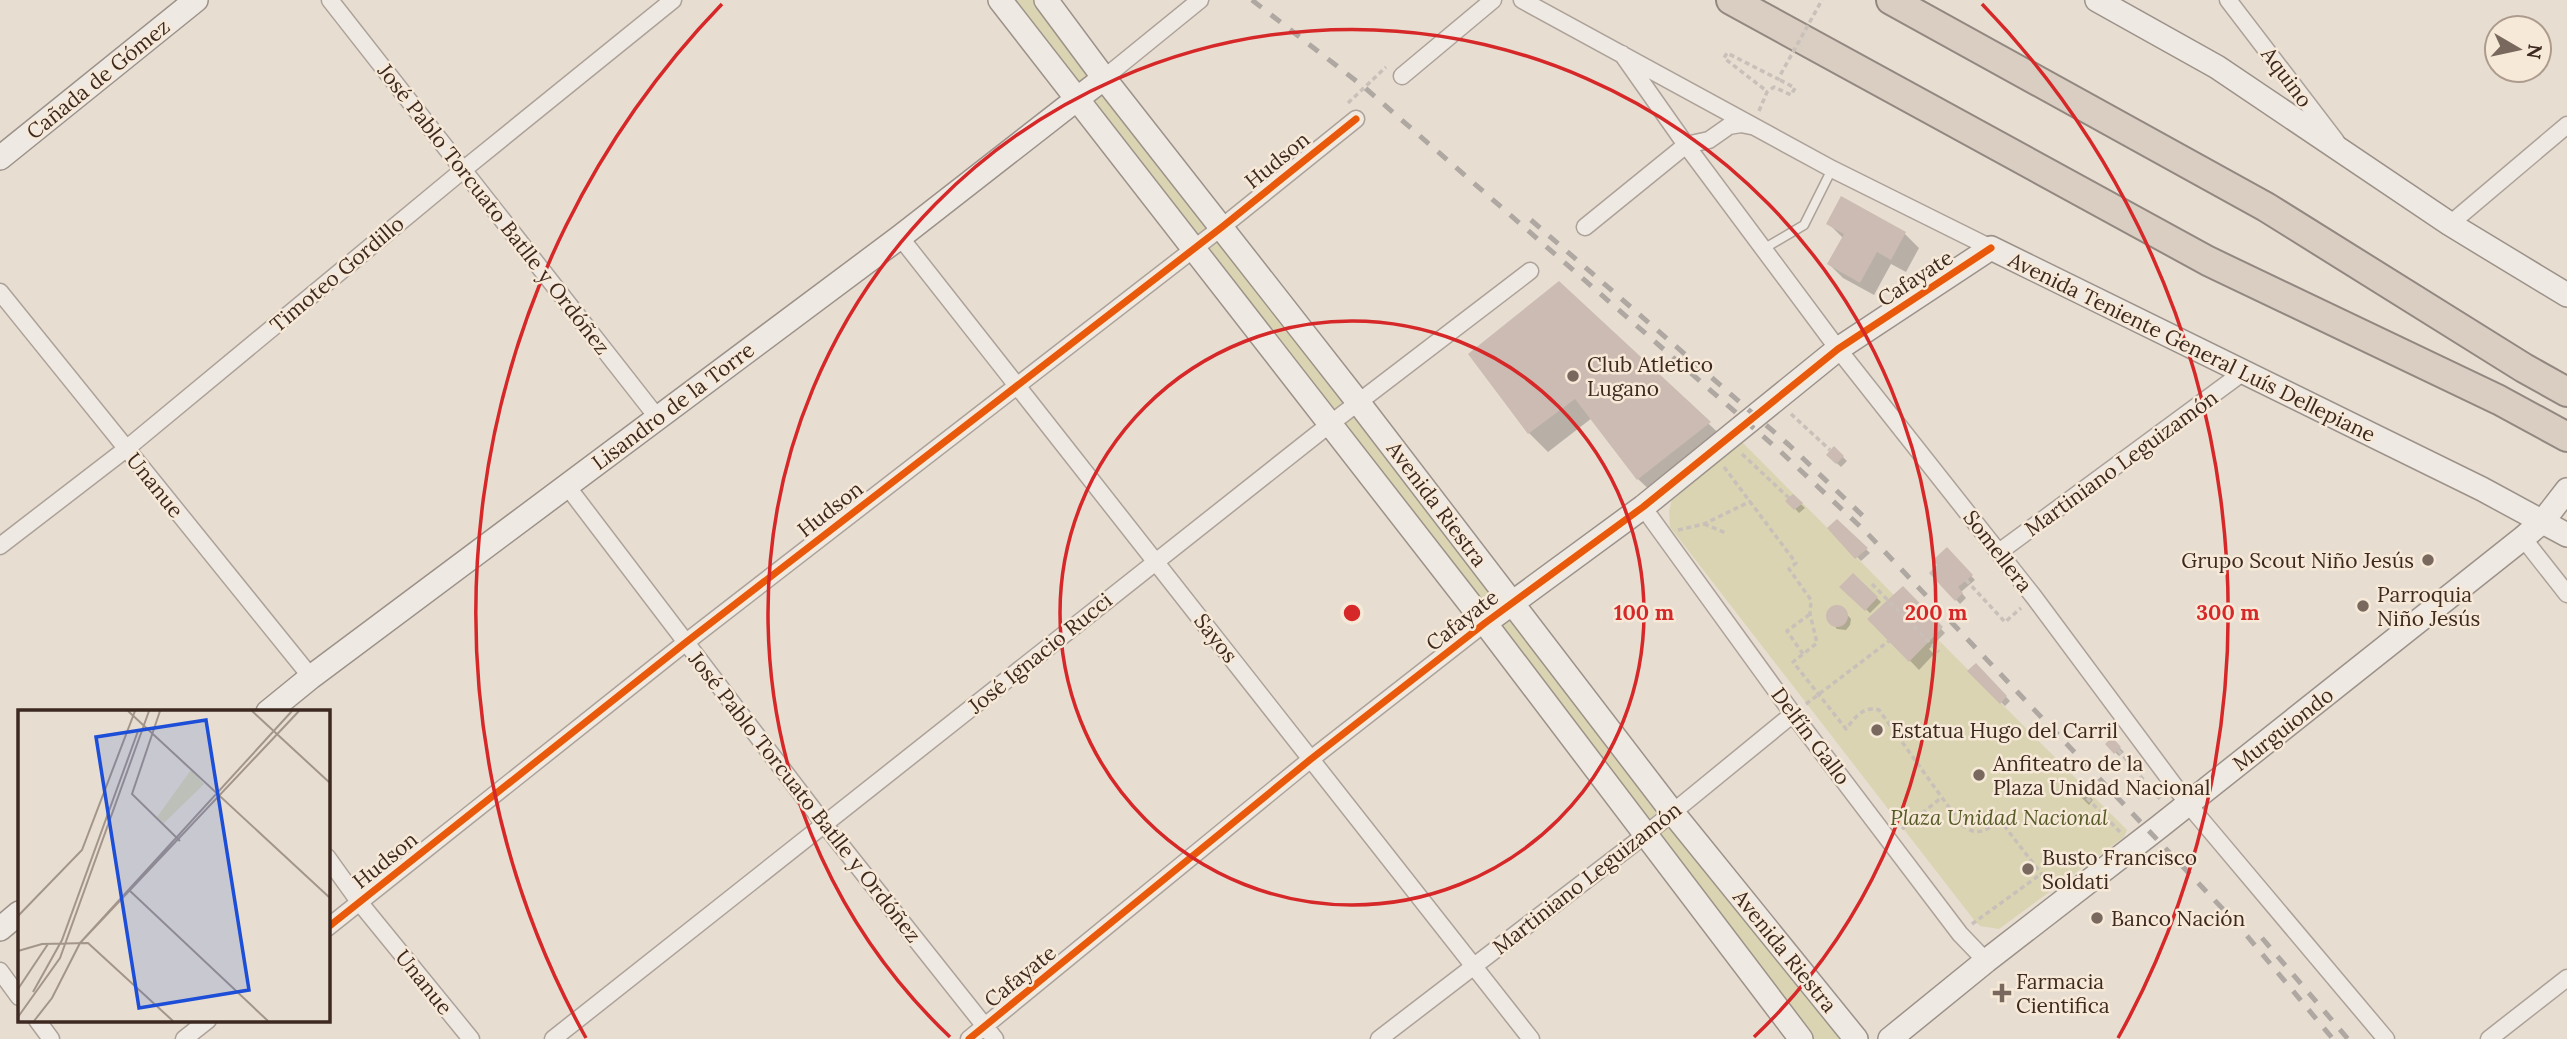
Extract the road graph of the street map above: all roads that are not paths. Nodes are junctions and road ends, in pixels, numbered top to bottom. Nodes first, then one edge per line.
1 (196, 0) edge
2 (330, 0) edge
3 (673, 0) edge
4 (1000, 0) edge
5 (1046, 0) edge
6 (1200, 0) edge
7 (1493, 0) edge
8 (1522, 0) edge
9 (1731, 0) edge
10 (1891, 0) edge
11 (2097, 0) edge
12 (2228, 0) edge
13 (1622, 54) junction
14 (1402, 76) road end
15 (1104, 78) junction
16 (1076, 100) junction
17 (1356, 119) road end
18 (2567, 125) edge
19 (1753, 126) junction
20 (1686, 145) junction
21 (2346, 154) junction
22 (0, 158) edge
23 (1832, 169) junction
24 (463, 170) junction
25 (2450, 224) junction
26 (1222, 227) junction
27 (1585, 227) dead end
28 (900, 237) junction
29 (1192, 248) junction
30 (1765, 248) junction
31 (1991, 248) junction
32 (1531, 271) dead end
33 (0, 292) edge
34 (2567, 295) edge
35 (1838, 349) junction
36 (2242, 373) junction
37 (1018, 386) junction
38 (2567, 392) edge
39 (1358, 402) junction
40 (657, 417) junction
41 (1330, 424) junction
42 (2567, 437) edge
43 (126, 449) junction
44 (567, 486) junction
45 (2567, 490) edge
46 (1643, 507) junction
47 (2567, 512) edge
48 (2543, 521) junction
49 (2567, 535) edge
50 (2523, 538) junction
51 (0, 546) edge
52 (1999, 552) junction
53 (1155, 561) junction
54 (2567, 594) edge
55 (1512, 603) junction
56 (1485, 623) junction
57 (685, 643) junction
58 (311, 677) junction
59 (270, 710) edge
60 (1793, 714) junction
61 (1311, 759) junction
62 (2180, 809) junction
63 (1673, 813) junction
64 (825, 825) junction
65 (1646, 835) junction
66 (329, 860) edge
67 (360, 903) junction
68 (18, 914) edge
69 (329, 926) edge
70 (0, 929) edge
71 (1986, 961) junction
72 (1473, 965) junction
73 (0, 971) edge
74 (2567, 978) edge
75 (18, 996) edge
76 (38, 1021) edge
77 (207, 1021) edge
78 (990, 1033) edge
79 (51, 1039) edge
80 (184, 1039) edge
81 (471, 1039) edge
82 (553, 1039) edge
83 (969, 1039) edge
84 (1379, 1039) edge
85 (1531, 1039) edge
86 (1801, 1039) edge
87 (1856, 1039) edge
88 (1890, 1039) edge
89 (2386, 1039) edge
90 (2490, 1039) edge

1 - 22 street, Cañada de Gómez
2 - 24 street, José Pablo Torcuato Batlle y Ordóñez
3 - 24 street, Timoteo Gordillo
4 - 16 street, Avenida Riestra
5 - 15 street, Avenida Riestra
6 - 15 street
7 - 14 street
8 - 13 street, Avenida Teniente General Luís Dellepiane
9 - 42 highway
10 - 38 highway
11 - 21 street
12 - 21 street, Aquino
13 - 19 street, Avenida Teniente General Luís Dellepiane
13 - 20 street, Somellera
15 - 16 street, Lisandro de la Torre
15 - 26 street, Avenida Riestra
16 - 28 street, Lisandro de la Torre
16 - 29 street, Avenida Riestra
17 - 26 street, Hudson
18 - 25 street
19 - 20 street
19 - 23 street, Avenida Teniente General Luís Dellepiane
20 - 27 street
20 - 30 street, Somellera
21 - 25 street
23 - 30 lane
23 - 31 street, Avenida Teniente General Luís Dellepiane
24 - 40 street, José Pablo Torcuato Batlle y Ordóñez
24 - 43 street, Timoteo Gordillo
25 - 34 street
26 - 29 street, Hudson
26 - 39 street, Avenida Riestra
28 - 37 street, Sayos
28 - 40 street, Lisandro de la Torre
29 - 37 street, Hudson
29 - 41 street, Avenida Riestra
30 - 35 street, Somellera
31 - 35 street, Cafayate
31 - 36 street, Avenida Teniente General Luís Dellepiane
32 - 39 street, José Ignacio Rucci
33 - 43 street, Unanue
35 - 46 street, Cafayate
35 - 52 street, Somellera
36 - 48 street, Avenida Teniente General Luís Dellepiane
36 - 52 street, Martiniano Leguizamón
37 - 53 street, Sayos
37 - 57 street, Hudson
39 - 41 street, José Ignacio Rucci
39 - 55 street, Avenida Riestra
40 - 44 street, Lisandro de la Torre
41 - 53 street, José Ignacio Rucci
41 - 56 street, Avenida Riestra
43 - 51 street, Timoteo Gordillo
43 - 58 street, Unanue
44 - 57 street, José Pablo Torcuato Batlle y Ordóñez
44 - 58 street, Lisandro de la Torre
45 - 48 street, Murguiondo
46 - 55 street, Cafayate
46 - 60 street, Delfín Gallo
47 - 48 street, Murguiondo
48 - 49 street, Avenida Teniente General Luís Dellepiane
48 - 50 street, Murguiondo
50 - 54 street
50 - 62 street, Murguiondo
52 - 62 street, Somellera
53 - 61 street, Sayos
53 - 64 street, José Ignacio Rucci
55 - 56 street, Cafayate
55 - 63 street, Avenida Riestra
56 - 61 street, Cafayate
56 - 65 street, Avenida Riestra
57 - 64 street, José Pablo Torcuato Batlle y Ordóñez
57 - 67 street, Hudson
58 - 59 street, Lisandro de la Torre
60 - 63 street, Martiniano Leguizamón
60 - 71 street, Delfín Gallo
61 - 72 street, Sayos
61 - 78 street, Cafayate
62 - 71 street, Murguiondo
62 - 89 street, Somellera
63 - 65 street, Martiniano Leguizamón
63 - 87 street, Avenida Riestra
64 - 78 street, José Pablo Torcuato Batlle y Ordóñez
64 - 82 street, José Ignacio Rucci
65 - 72 street, Martiniano Leguizamón
65 - 86 street, Avenida Riestra
66 - 67 street, Unanue
67 - 69 street, Hudson
67 - 81 street, Unanue
68 - 70 street
71 - 88 street, Murguiondo
72 - 84 street, Martiniano Leguizamón
72 - 85 street, Sayos
73 - 75 street
74 - 90 street
76 - 79 street
77 - 80 street
78 - 83 street, Cafayate

